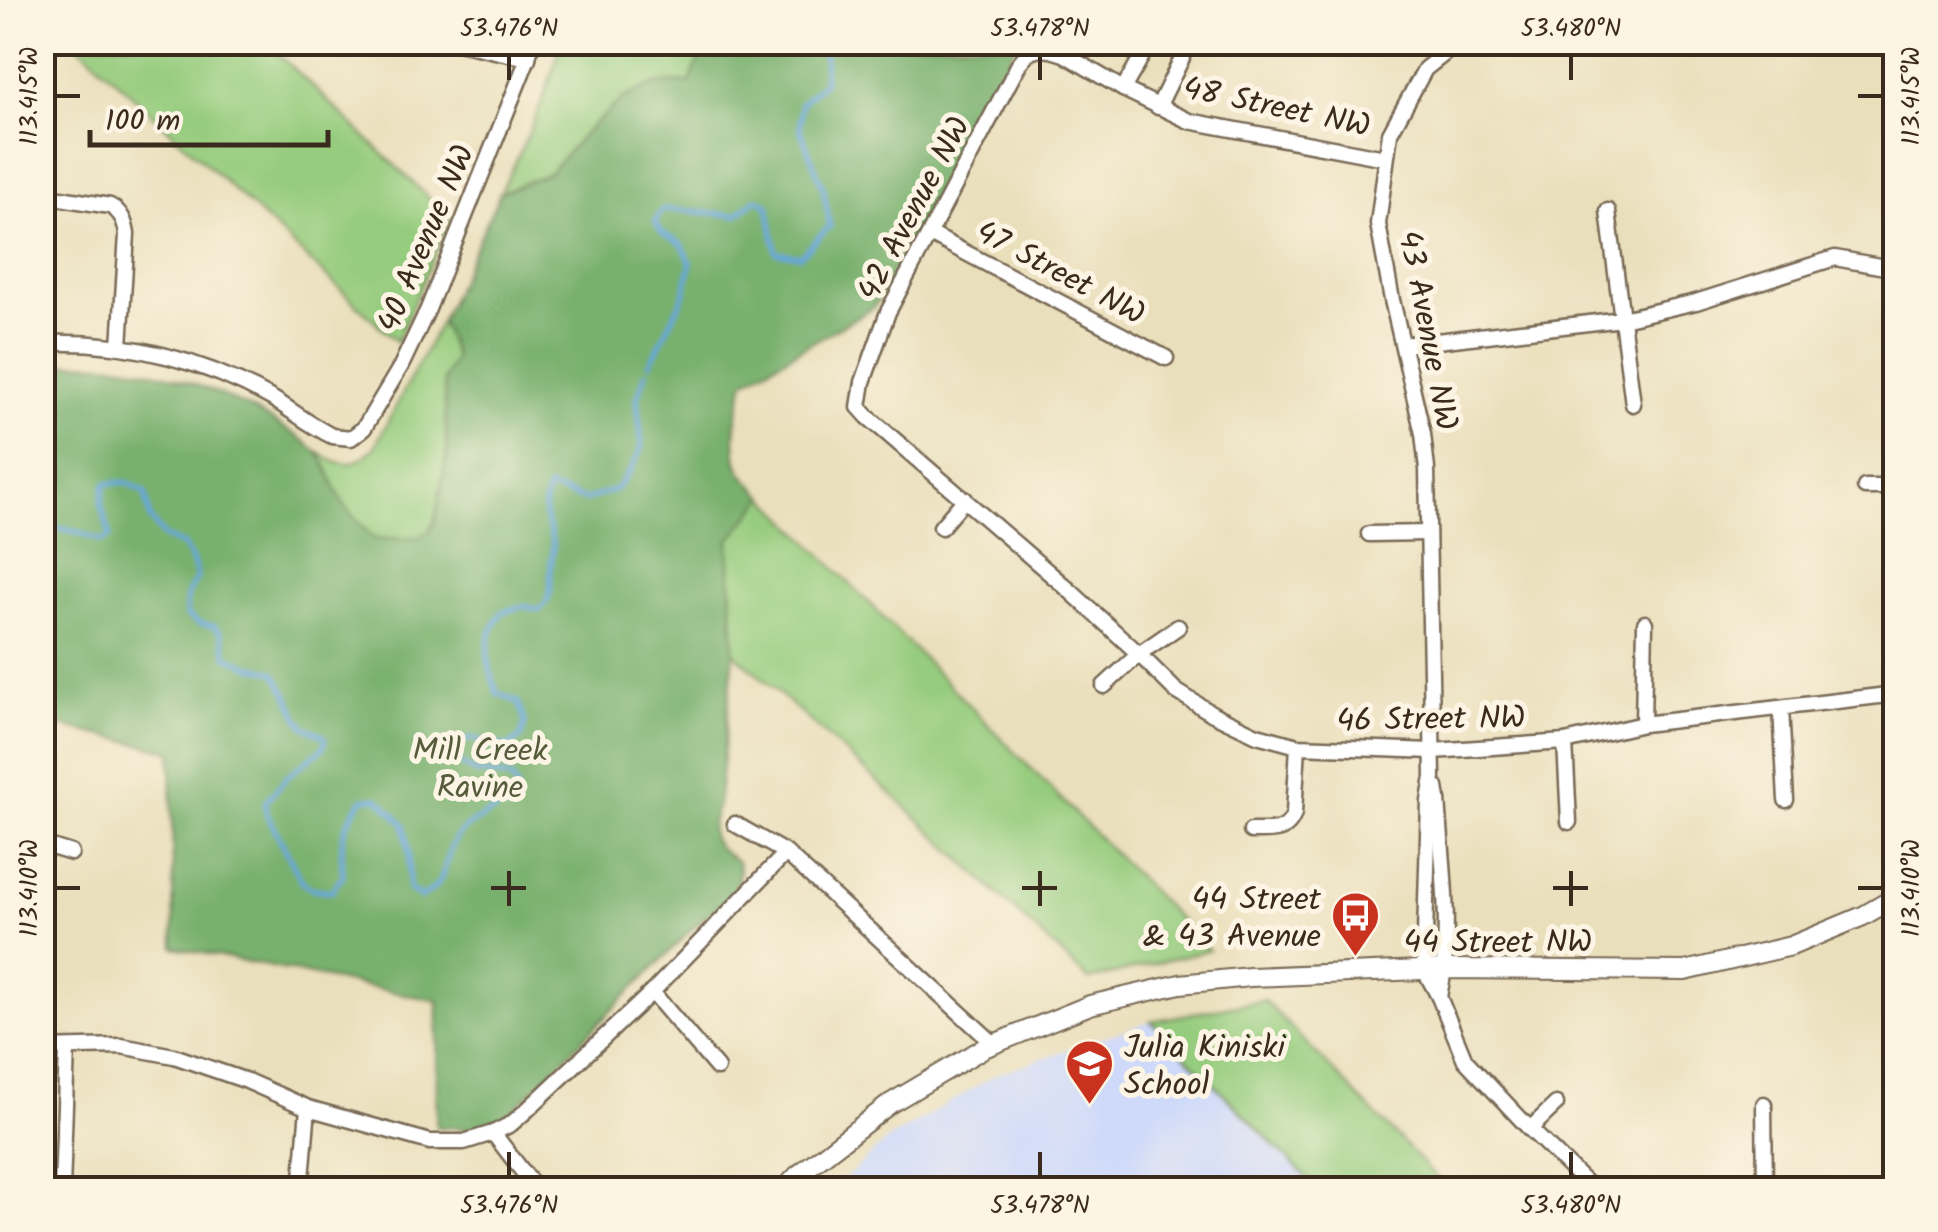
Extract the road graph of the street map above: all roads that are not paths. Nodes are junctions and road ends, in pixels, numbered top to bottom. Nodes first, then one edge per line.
1 (453, 42) edge
2 (532, 42) edge
3 (1150, 42) edge
4 (1180, 42) edge
5 (1450, 45) edge
6 (1041, 49) joint
7 (528, 58) junction
8 (1123, 89) junction
9 (1158, 107) junction
10 (1385, 158) junction
11 (42, 195) edge
12 (1608, 211) dead end
13 (930, 234) junction
14 (1833, 239) dead end
15 (1835, 258) junction
16 (1896, 268) edge
17 (1622, 319) junction
18 (42, 344) edge
19 (1403, 345) junction
20 (120, 346) junction
21 (1166, 358) dead end
22 (1632, 404) dead end
23 (860, 408) joint
24 (1866, 487) dead end
25 (1896, 488) edge
26 (966, 499) junction
27 (941, 527) dead end
28 (1428, 533) junction
29 (1369, 534) dead end
30 (1645, 623) dead end
31 (1178, 628) dead end
32 (1139, 654) junction
33 (1104, 686) dead end
34 (1896, 694) edge
35 (1781, 708) junction
36 (1643, 724) junction
37 (1565, 742) junction
38 (1298, 746) junction
39 (1433, 751) junction
40 (1433, 777) junction
41 (1786, 800) dead end
42 (1569, 822) dead end
43 (734, 824) dead end
44 (1251, 831) dead end
45 (42, 844) edge
46 (71, 852) dead end
47 (786, 853) junction
48 (1896, 897) edge
49 (1424, 969) junction
50 (1446, 969) junction
51 (652, 992) junction
52 (1440, 997) junction
53 (994, 1044) junction
54 (42, 1048) edge
55 (68, 1049) junction
56 (716, 1068) dead end
57 (1556, 1104) dead end
58 (1764, 1104) dead end
59 (308, 1108) junction
60 (1530, 1130) junction
61 (493, 1133) junction
62 (62, 1190) edge
63 (301, 1190) edge
64 (536, 1190) edge
65 (784, 1190) edge
66 (1593, 1190) edge
67 (1766, 1190) edge

1 - 7 street
2 - 7 street, 40 Avenue NW
3 - 8 street, 48 Street NW
4 - 9 street, 48 Street NW
5 - 10 street, 43 Avenue NW
6 - 8 street, 48 Street NW
6 - 13 street, 42 Avenue NW
7 - 20 street, 40 Avenue NW
8 - 9 street, 48 Street NW
9 - 10 street, 48 Street NW
10 - 19 street, 43 Avenue NW
11 - 20 street
12 - 17 street
13 - 21 street, 47 Street NW
13 - 23 street, 42 Avenue NW
14 - 15 street
15 - 16 street
15 - 17 street
17 - 19 street
17 - 22 street
18 - 20 street
19 - 28 street, 43 Avenue NW
23 - 26 street, 46 Street NW
24 - 25 street
26 - 27 street
26 - 32 street, 46 Street NW
28 - 29 street
28 - 39 street, 43 Avenue NW
30 - 36 street
31 - 32 street
32 - 33 street
32 - 38 street, 46 Street NW
34 - 35 street, 46 Street NW
35 - 36 street, 46 Street NW
35 - 41 street
36 - 37 street, 46 Street NW
37 - 39 street, 46 Street NW
37 - 42 street, 46 Street NW
38 - 39 street, 46 Street NW
38 - 44 street, 46 Street NW
39 - 40 street, 43 Avenue NW
40 - 49 street, 43 Avenue NW
40 - 50 street, 43 Avenue NW
43 - 47 street
45 - 46 street
47 - 51 street
47 - 53 street
48 - 50 street, 44 Street NW
49 - 50 street, 44 Street NW
49 - 52 street
49 - 53 street, 44 Street NW
50 - 52 street, 43 Avenue NW
51 - 56 street
51 - 61 street
52 - 60 street
53 - 65 street, 44 Street NW
54 - 55 street
55 - 59 street
55 - 62 street
57 - 60 street
58 - 67 street
59 - 61 street
59 - 63 street
60 - 66 street
61 - 64 street

